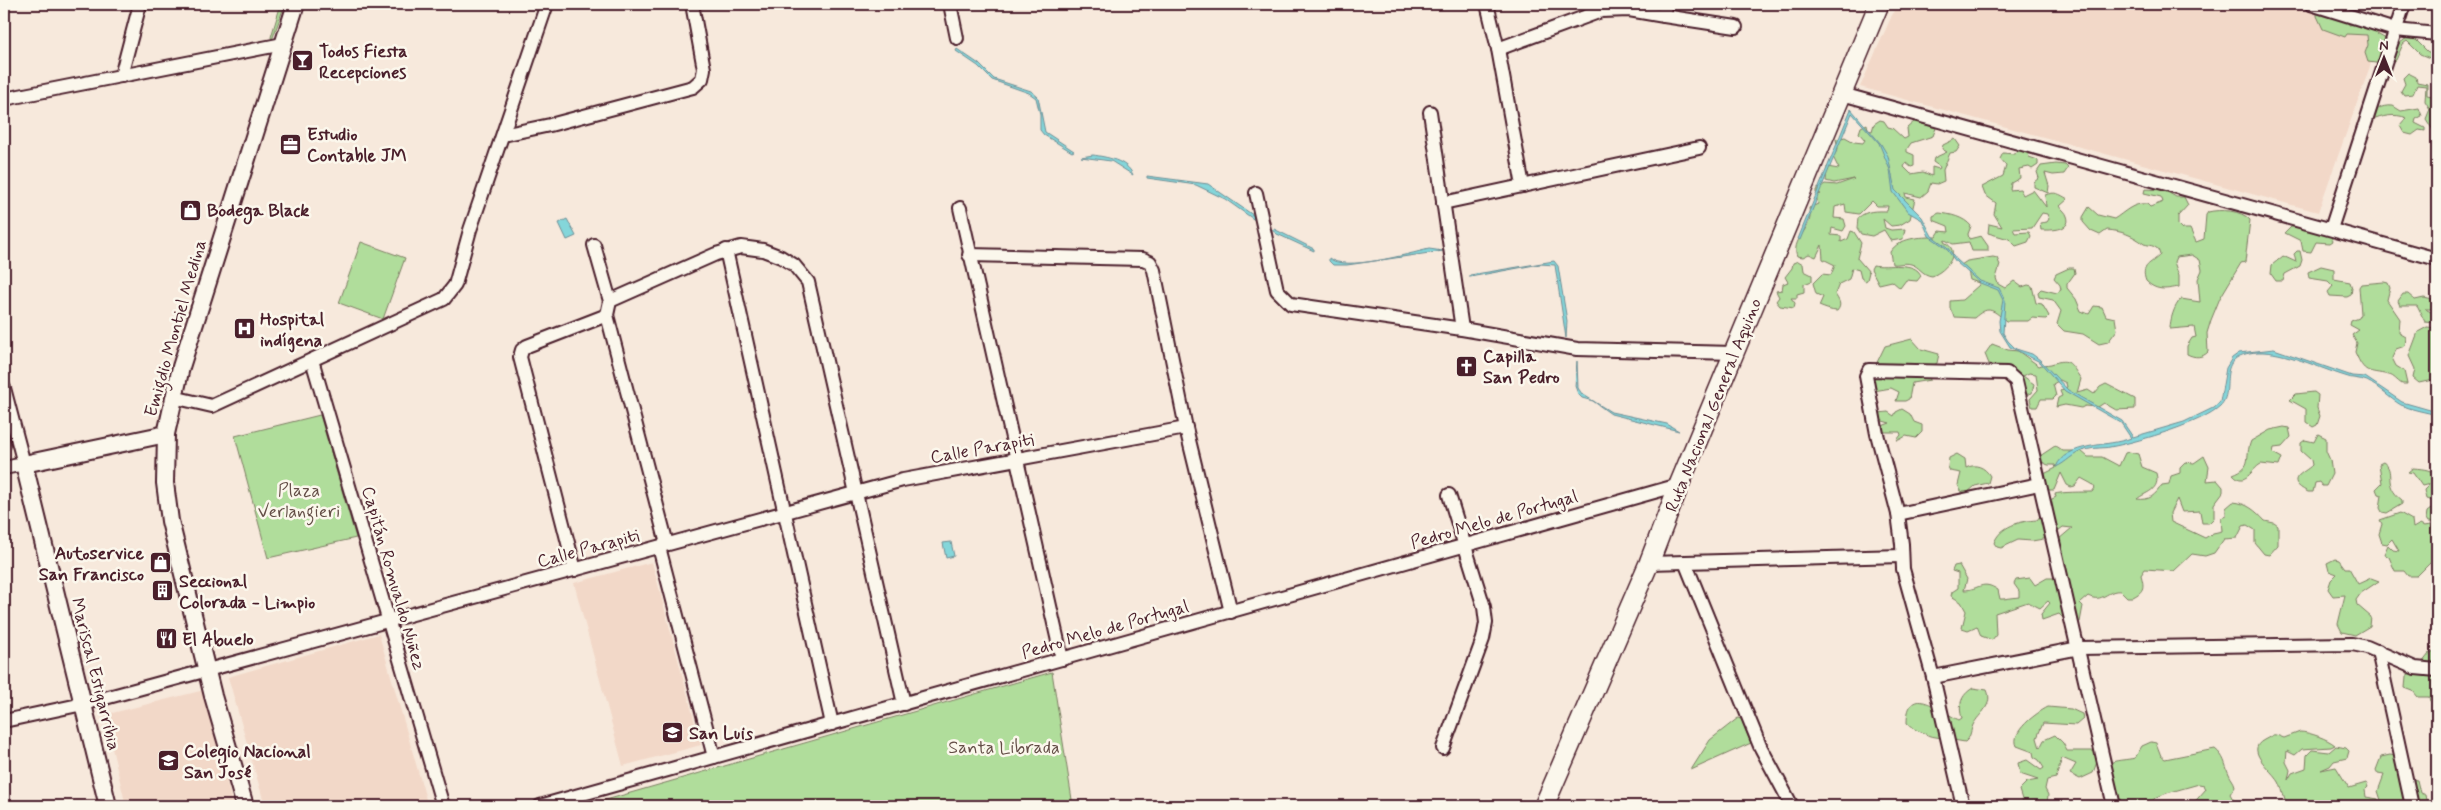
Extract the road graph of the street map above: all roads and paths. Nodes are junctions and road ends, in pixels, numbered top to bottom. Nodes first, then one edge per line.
1 (140, 4) edge
2 (296, 4) edge
3 (547, 4) edge
4 (692, 4) edge
5 (950, 4) edge
6 (1487, 4) edge
7 (1880, 4) edge
8 (2311, 4) edge
9 (2404, 4) edge
10 (1665, 10) edge
11 (1736, 27) dead end
12 (2395, 30) junction
13 (2437, 34) edge
14 (957, 38) dead end
15 (283, 44) junction
16 (1498, 49) junction
17 (121, 76) junction
18 (1842, 94) junction
19 (4, 99) edge
20 (1430, 112) dead end
21 (503, 135) junction
22 (1699, 148) dead end
23 (1524, 186) junction
24 (1256, 193) dead end
25 (1443, 203) junction
26 (960, 208) dead end
27 (2331, 229) junction
28 (594, 245) dead end
29 (726, 250) junction
30 (969, 255) junction
31 (2437, 259) edge
32 (610, 301) junction
33 (607, 315) junction
34 (1462, 329) junction
35 (1734, 353) junction
36 (312, 360) junction
37 (4, 388) edge
38 (173, 397) junction
39 (1186, 428) junction
40 (166, 434) junction
41 (1016, 460) junction
42 (24, 464) junction
43 (4, 468) edge
44 (2039, 484) junction
45 (1679, 485) junction
46 (856, 493) junction
47 (1449, 495) dead end
48 (785, 513) junction
49 (1898, 514) junction
50 (663, 546) junction
51 (1464, 546) junction
52 (1902, 556) junction
53 (1685, 562) junction
54 (1649, 563) junction
55 (575, 570) junction
56 (1231, 612) junction
57 (388, 620) junction
58 (2078, 648) junction
59 (2378, 651) junction
60 (1062, 659) junction
61 (206, 670) junction
62 (2437, 670) edge
63 (1934, 677) junction
64 (83, 704) junction
65 (904, 704) junction
66 (4, 722) edge
67 (832, 724) junction
68 (1444, 748) dead end
69 (714, 757) junction
70 (108, 806) edge
71 (245, 806) edge
72 (443, 806) edge
73 (540, 806) edge
74 (1544, 806) edge
75 (1792, 806) edge
76 (1963, 806) edge
77 (2114, 806) edge
78 (2412, 806) edge

1 - 17 street
2 - 15 main road, Emigdio Montiel Medina
3 - 21 street
4 - 21 street
5 - 14 street
6 - 16 street
7 - 18 highway, Ruta Nacional General Aquino
8 - 12 street
9 - 12 street
10 - 11 street
10 - 16 street
12 - 13 street
12 - 27 street
15 - 17 street
15 - 38 main road, Emigdio Montiel Medina
16 - 23 street
17 - 19 street
18 - 27 street
18 - 35 highway, Ruta Nacional General Aquino
20 - 25 street
21 - 36 street
22 - 23 street
23 - 25 street
24 - 34 street
25 - 34 street
26 - 30 street
27 - 31 street
28 - 32 street
29 - 32 street
29 - 46 street
29 - 48 street
30 - 39 street
30 - 41 street
32 - 33 street
33 - 50 street
33 - 55 street
34 - 35 street
35 - 45 highway, Ruta Nacional General Aquino
36 - 38 street
36 - 57 street, Capitán Romualdo Nuñez
37 - 42 street
38 - 40 main road, Emigdio Montiel Medina
39 - 41 street, Calle Parapiti
39 - 56 street
40 - 42 main road
40 - 61 main road, Emigdio Montiel Medina
41 - 46 street, Calle Parapiti
41 - 60 street
42 - 43 street
42 - 64 main road, Mariscal Estigarribia
44 - 49 street
44 - 49 street
44 - 58 street
45 - 51 street, Pedro Melo de Portugal
45 - 54 highway, Ruta Nacional General Aquino
46 - 48 street, Calle Parapiti
46 - 65 street
47 - 51 street
48 - 50 street, Calle Parapiti
48 - 67 street
49 - 52 street
50 - 55 street, Calle Parapiti
50 - 69 street
51 - 56 street, Pedro Melo de Portugal
51 - 68 street
52 - 53 street
52 - 63 street
53 - 54 street
53 - 75 street
54 - 74 highway, Ruta Nacional General Aquino
55 - 57 street, Calle Parapiti
56 - 60 street, Pedro Melo de Portugal
57 - 61 street, Calle Parapiti
57 - 72 street, Capitán Romualdo Nuñez
58 - 59 street
58 - 63 street
58 - 77 street
59 - 62 street
59 - 78 street
60 - 65 street, Pedro Melo de Portugal
61 - 64 street, Calle Parapiti
61 - 71 main road, Emigdio Montiel Medina
63 - 76 street
64 - 66 street, Calle Parapiti
64 - 70 main road, Mariscal Estigarribia
65 - 67 street, Pedro Melo de Portugal
67 - 69 street, Pedro Melo de Portugal
69 - 73 street, Pedro Melo de Portugal

